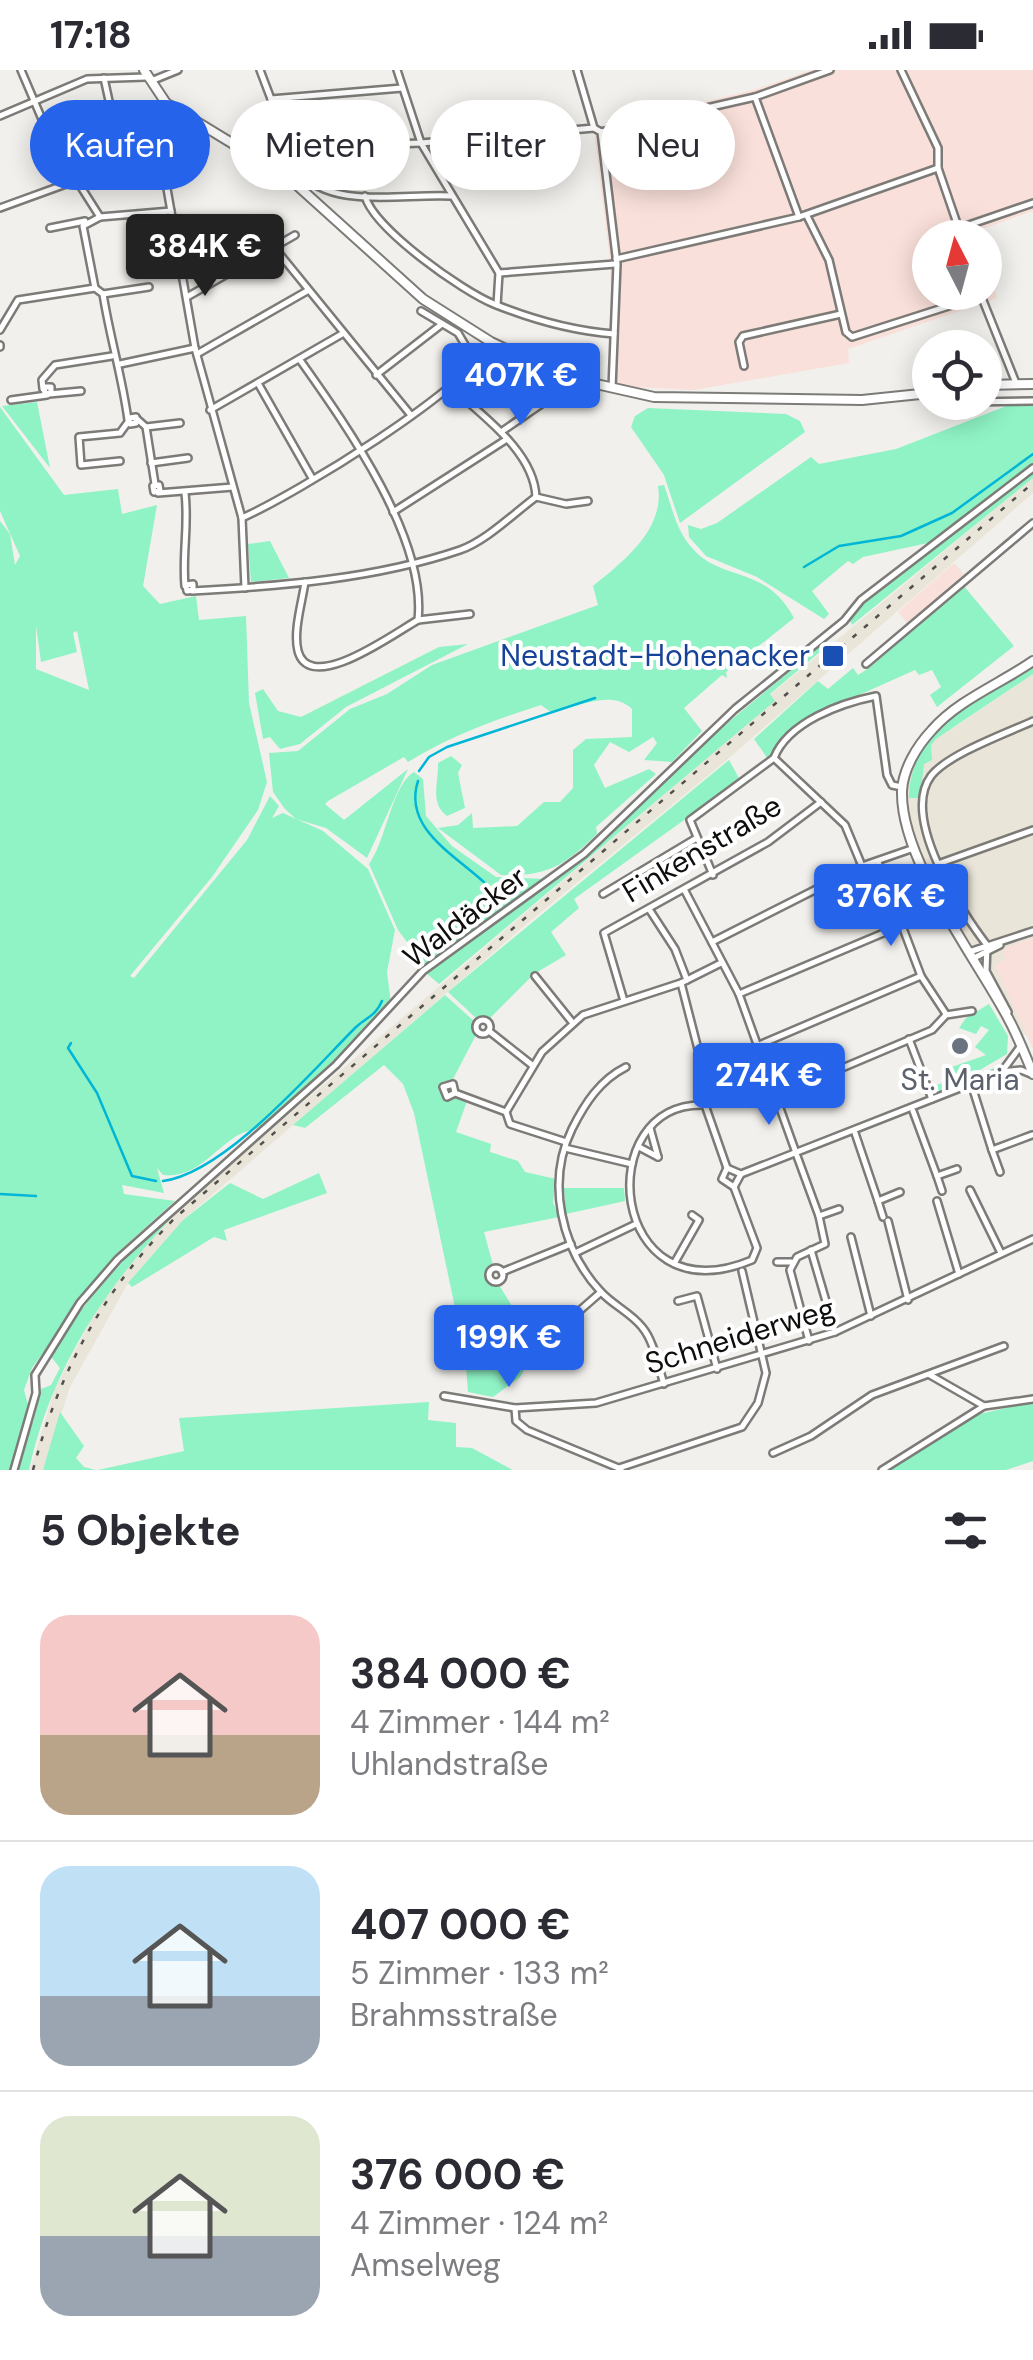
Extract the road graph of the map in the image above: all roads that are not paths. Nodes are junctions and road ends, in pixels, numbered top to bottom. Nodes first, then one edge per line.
1 (20, 70) edge
2 (178, 70) edge
3 (260, 70) edge
4 (397, 70) edge
5 (577, 70) edge
6 (830, 70) edge
7 (901, 70) edge
8 (146, 76) edge
9 (104, 78) junction
10 (402, 88) junction
11 (755, 97) junction
12 (271, 99) joint
13 (35, 100) joint
14 (109, 100) edge
15 (164, 100) edge
16 (30, 102) edge
17 (735, 102) edge
18 (0, 116) edge
19 (594, 128) junction
20 (601, 132) edge
21 (410, 143) edge
22 (421, 143) junction
23 (938, 168) junction
24 (40, 190) edge
25 (83, 190) edge
26 (167, 190) edge
27 (302, 190) edge
28 (325, 190) edge
29 (608, 190) edge
30 (365, 196) junction
31 (451, 196) junction
32 (1033, 202) edge
33 (0, 208) edge
34 (171, 211) junction
35 (803, 216) junction
36 (100, 217) junction
37 (957, 220) edge
38 (982, 220) edge
39 (86, 221) junction
40 (50, 228) dead end
41 (295, 235) dead end
42 (274, 247) junction
43 (616, 261) junction
44 (499, 273) junction
45 (149, 287) dead end
46 (95, 288) junction
47 (307, 290) junction
48 (103, 294) junction
49 (187, 297) junction
50 (497, 305) junction
51 (936, 310) edge
52 (986, 310) edge
53 (421, 311) dead end
54 (840, 314) junction
55 (442, 324) junction
56 (0, 330) edge
57 (342, 334) junction
58 (614, 334) junction
59 (492, 342) junction
60 (196, 351) junction
61 (113, 356) junction
62 (484, 356) junction
63 (300, 360) junction
64 (120, 364) junction
65 (478, 365) junction
66 (744, 366) dead end
67 (376, 374) junction
68 (542, 382) dead end
69 (1016, 383) junction
70 (1002, 384) edge
71 (1033, 384) edge
72 (259, 385) junction
73 (452, 388) junction
74 (81, 391) dead end
75 (612, 391) junction
76 (559, 392) dead end
77 (46, 393) junction
78 (912, 394) edge
79 (11, 400) dead end
80 (1002, 401) edge
81 (1033, 401) edge
82 (210, 410) junction
83 (410, 414) junction
84 (128, 421) junction
85 (180, 423) dead end
86 (146, 428) junction
87 (501, 432) junction
88 (507, 439) junction
89 (362, 448) junction
90 (188, 458) dead end
91 (120, 461) dead end
92 (151, 463) junction
93 (1033, 468) edge
94 (312, 478) junction
95 (232, 487) junction
96 (185, 493) junction
97 (536, 497) junction
98 (588, 501) dead end
99 (392, 512) junction
100 (242, 518) junction
101 (1033, 523) edge
102 (409, 562) junction
103 (305, 582) junction
104 (245, 588) junction
105 (470, 614) dead end
106 (418, 620) junction
107 (1033, 661) edge
108 (866, 664) dead end
109 (1033, 721) edge
110 (774, 758) junction
111 (902, 787) junction
112 (821, 802) junction
113 (1033, 830) edge
114 (695, 839) junction
115 (917, 847) junction
116 (878, 862) junction
117 (938, 864) junction
118 (862, 866) junction
119 (713, 875) junction
120 (685, 891) junction
121 (603, 894) dead end
122 (649, 909) junction
123 (900, 926) junction
124 (1033, 931) edge
125 (712, 942) junction
126 (988, 951) junction
127 (968, 956) junction
128 (721, 963) junction
129 (535, 976) dead end
130 (922, 976) junction
131 (684, 981) junction
132 (739, 994) junction
133 (624, 1001) junction
134 (972, 1011) dead end
135 (946, 1015) junction
136 (1009, 1018) junction
137 (572, 1022) junction
138 (489, 1031) dead end
139 (909, 1039) junction
140 (758, 1045) junction
141 (1021, 1046) junction
142 (1011, 1062) junction
143 (532, 1064) junction
144 (1024, 1065) junction
145 (626, 1067) dead end
146 (1001, 1072) junction
147 (1033, 1075) edge
148 (971, 1084) junction
149 (455, 1093) dead end
150 (776, 1096) junction
151 (932, 1099) junction
152 (704, 1104) junction
153 (912, 1108) junction
154 (506, 1112) junction
155 (650, 1128) junction
156 (854, 1131) junction
157 (1032, 1136) edge
158 (565, 1145) junction
159 (639, 1146) junction
160 (992, 1150) junction
161 (796, 1153) junction
162 (632, 1164) junction
163 (727, 1168) junction
164 (957, 1169) dead end
165 (1000, 1172) dead end
166 (741, 1174) junction
167 (937, 1176) junction
168 (734, 1187) junction
169 (970, 1190) dead end
170 (942, 1191) dead end
171 (900, 1192) dead end
172 (878, 1201) junction
173 (938, 1201) dead end
174 (840, 1208) dead end
175 (692, 1216) dead end
176 (819, 1216) junction
177 (636, 1224) junction
178 (851, 1236) dead end
179 (1033, 1238) edge
180 (571, 1244) junction
181 (812, 1250) junction
182 (575, 1253) junction
183 (1001, 1254) junction
184 (674, 1262) junction
185 (777, 1262) dead end
186 (791, 1262) junction
187 (742, 1271) dead end
188 (502, 1272) dead end
189 (959, 1274) junction
190 (601, 1292) junction
191 (908, 1300) junction
192 (678, 1301) dead end
193 (871, 1316) junction
194 (835, 1332) junction
195 (546, 1340) dead end
196 (809, 1341) junction
197 (1004, 1346) dead end
198 (762, 1356) junction
199 (717, 1369) junction
200 (930, 1375) junction
201 (664, 1384) junction
202 (444, 1396) dead end
203 (1033, 1399) edge
204 (984, 1406) junction
205 (514, 1408) junction
206 (773, 1453) dead end
207 (622, 1469) edge
208 (14, 1470) edge
209 (882, 1470) edge

1 - 13 street
2 - 8 street
3 - 12 street
4 - 10 street
5 - 19 street
6 - 11 street
7 - 23 street
8 - 9 street
8 - 15 street
9 - 13 street
9 - 14 street
10 - 12 street
10 - 22 street
11 - 17 street
11 - 35 street
16 - 18 street
19 - 20 street
19 - 22 street
21 - 22 street
22 - 31 street
23 - 35 street
23 - 37 street
24 - 33 street
25 - 36 street
26 - 34 street
27 - 59 street
28 - 30 street
29 - 43 street
30 - 31 street
30 - 50 street
31 - 44 street
32 - 38 street
34 - 36 street
34 - 49 street
35 - 43 street
35 - 54 street
36 - 39 street
39 - 40 street
39 - 46 street
41 - 42 street
42 - 47 street
42 - 49 street
43 - 44 street
43 - 58 street
44 - 50 street
45 - 48 street
46 - 48 street
46 - 56 street
47 - 57 street
47 - 60 street
48 - 61 street
49 - 60 street
50 - 58 street
51 - 54 street
52 - 69 street
53 - 55 street
54 - 66 street
55 - 65 street
55 - 67 street
57 - 63 street
57 - 67 street
58 - 75 street
59 - 62 street
59 - 75 street
60 - 64 street
60 - 82 street
61 - 64 street
61 - 77 street
62 - 65 street
62 - 68 street
63 - 72 street
63 - 89 street
64 - 84 street
65 - 73 street
67 - 83 street
69 - 70 street
69 - 71 street
72 - 82 street
72 - 94 street
73 - 83 street
73 - 87 street
74 - 77 street
75 - 78 street
76 - 87 street
77 - 79 street
80 - 81 street
82 - 95 street
83 - 89 street
84 - 86 street
84 - 91 street
85 - 86 street
86 - 92 street
87 - 88 street
88 - 97 street
88 - 99 street
89 - 94 street
89 - 99 street
90 - 92 street
92 - 96 street
93 - 208 street, Waldäcker
94 - 100 street
95 - 96 street
95 - 100 street
96 - 104 street
97 - 98 street
97 - 102 street
99 - 102 street
100 - 104 street
101 - 108 street
102 - 103 street
102 - 106 street
103 - 104 street
103 - 106 street
105 - 106 street
107 - 111 street
109 - 117 street
110 - 111 street
110 - 112 street
110 - 114 street
111 - 115 street
112 - 118 street
112 - 119 street, Finkenstraße
113 - 117 street
114 - 119 street
114 - 121 street
115 - 116 street
115 - 127 street
116 - 118 street
116 - 123 street
117 - 126 street
118 - 125 street
119 - 120 street, Finkenstraße
120 - 122 street, Finkenstraße
120 - 125 street
122 - 131 street
122 - 133 street, Finkenstraße
123 - 130 street
123 - 132 street
124 - 126 street
125 - 128 street
126 - 127 street
126 - 136 street
127 - 136 street
128 - 131 street
128 - 132 street
129 - 137 street
130 - 135 street
130 - 140 street
131 - 133 street
131 - 152 street
132 - 140 street
133 - 137 street
134 - 135 street
135 - 139 street
136 - 141 street
137 - 143 street
138 - 143 street
139 - 150 street
139 - 151 street
140 - 150 street
141 - 142 street
141 - 144 street
142 - 144 street
142 - 146 street
143 - 154 street
144 - 146 street
144 - 147 street
145 - 158 street
146 - 148 street
148 - 151 street
148 - 160 street
149 - 154 street
150 - 161 street
151 - 153 street
152 - 155 street
152 - 163 street
153 - 156 street
153 - 167 street
154 - 158 street
155 - 159 street
155 - 159 street
156 - 161 street
156 - 172 street
157 - 160 street
158 - 162 street
158 - 180 street
159 - 162 street
160 - 165 street
161 - 166 street
161 - 176 street
162 - 177 street
163 - 166 street
163 - 168 street
164 - 167 street
166 - 168 street
167 - 170 street
168 - 184 street
169 - 183 street
171 - 172 street
172 - 191 street
173 - 189 street
174 - 176 street
175 - 184 street
176 - 181 street
177 - 182 street
177 - 184 street
178 - 193 street
179 - 183 street, Schneiderweg
180 - 182 street
180 - 188 street
181 - 186 street
181 - 194 street
182 - 190 street
183 - 189 street, Schneiderweg
185 - 186 street
186 - 196 street
187 - 198 street
189 - 191 street, Schneiderweg
190 - 195 street
190 - 201 street
191 - 193 street, Schneiderweg
192 - 199 street
193 - 194 street, Schneiderweg
194 - 196 street, Schneiderweg
196 - 198 street, Schneiderweg
197 - 200 street
198 - 199 street, Schneiderweg
198 - 207 street
199 - 201 street, Schneiderweg
200 - 204 street
200 - 206 street
201 - 205 street, Schneiderweg
202 - 205 street, Schneiderweg
203 - 204 street
204 - 209 street
205 - 207 street

